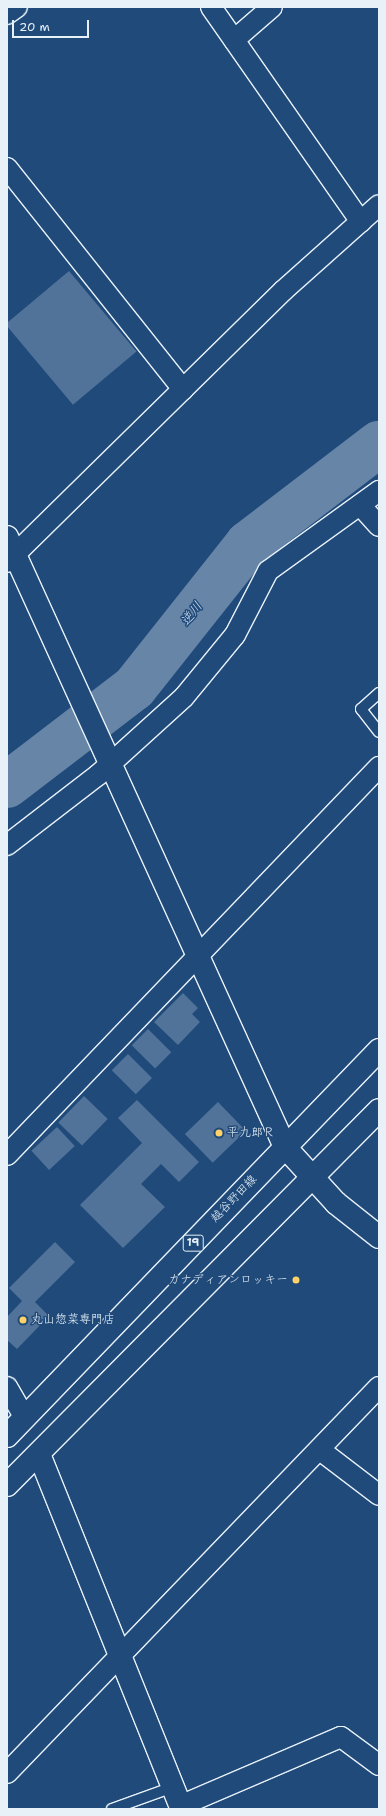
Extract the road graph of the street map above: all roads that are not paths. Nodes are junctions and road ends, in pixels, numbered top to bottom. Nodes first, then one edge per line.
1 (17, 7) edge
2 (211, 7) edge
3 (272, 7) edge
4 (7, 14) edge
5 (234, 40) junction
6 (7, 168) edge
7 (379, 205) edge
8 (361, 222) junction
9 (183, 389) junction
10 (379, 491) edge
11 (360, 505) junction
12 (379, 526) edge
13 (10, 551) edge
14 (379, 693) edge
15 (379, 732) edge
16 (108, 754) junction
17 (379, 767) edge
18 (7, 845) edge
19 (196, 956) junction
20 (379, 1050) edge
21 (379, 1110) edge
22 (285, 1147) junction
23 (7, 1155) edge
24 (313, 1180) junction
25 (379, 1237) edge
26 (379, 1386) edge
27 (7, 1387) edge
28 (25, 1418) junction
29 (7, 1436) edge
30 (320, 1450) junction
31 (39, 1454) junction
32 (7, 1485) edge
33 (379, 1495) edge
34 (122, 1656) junction
35 (379, 1765) edge
36 (7, 1773) edge
37 (178, 1801) edge
38 (112, 1809) edge

1 - 4 street
2 - 5 street
3 - 5 street
5 - 8 street
6 - 9 street
7 - 8 street
8 - 9 street
9 - 13 street
10 - 11 street
11 - 12 street
11 - 16 street
13 - 16 street
14 - 15 lane
16 - 18 street
16 - 19 street
17 - 19 street
19 - 22 street
19 - 23 street
20 - 22 street, 越谷野田線 / 19
21 - 24 street
22 - 24 street
22 - 28 street, 越谷野田線 / 19
24 - 25 street
24 - 31 street
26 - 30 street
27 - 28 street
28 - 29 street, 越谷野田線 / 19
30 - 33 street
30 - 34 street
31 - 32 street
31 - 34 street
34 - 36 street
34 - 37 street
35 - 37 street
37 - 38 lane

